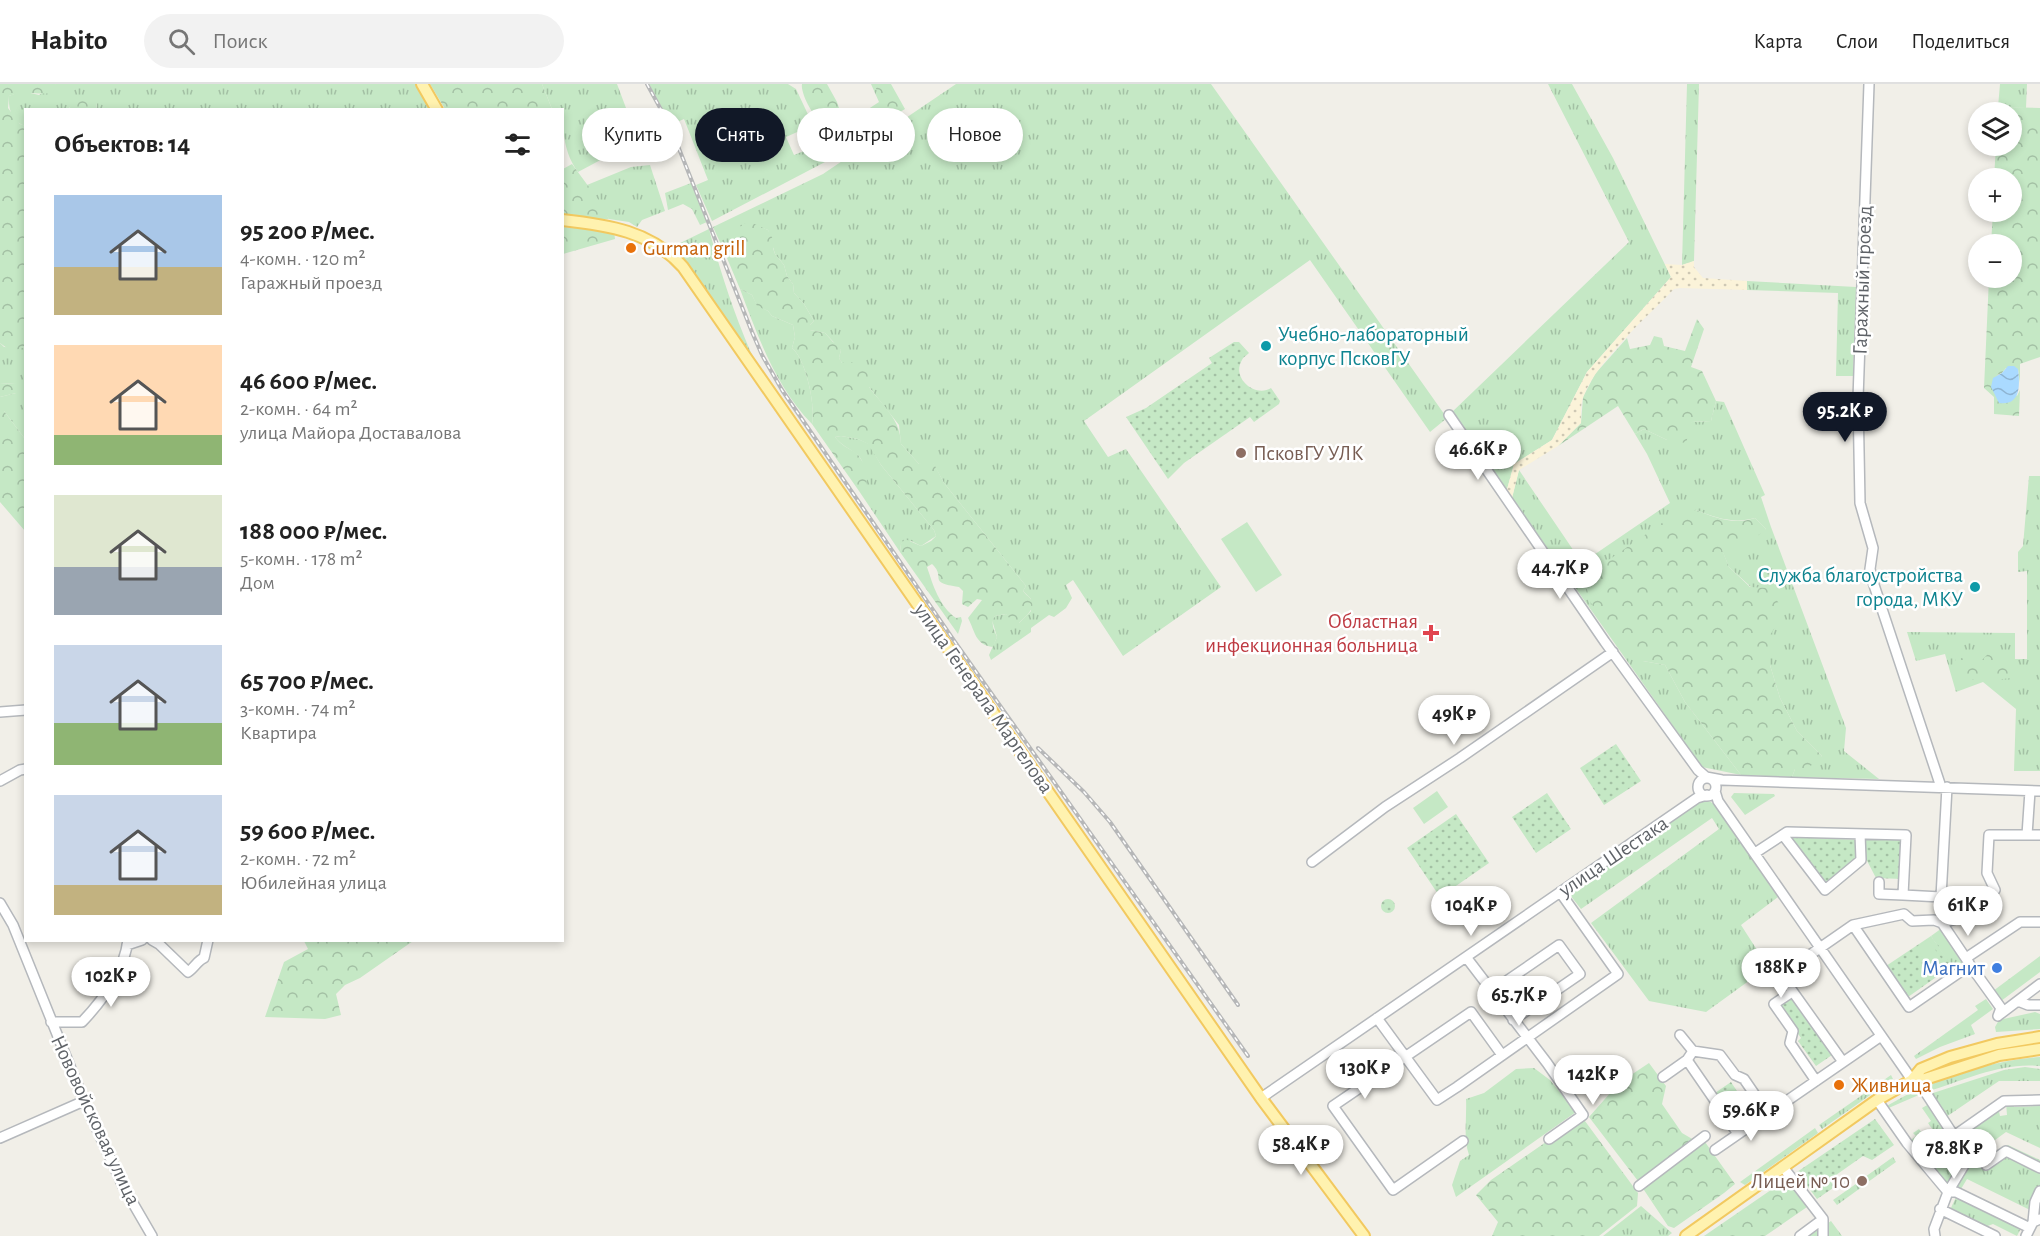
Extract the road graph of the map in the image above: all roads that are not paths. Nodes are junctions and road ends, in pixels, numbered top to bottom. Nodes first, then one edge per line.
1 (422, 84) edge
2 (1869, 84) edge
3 (436, 108) edge
4 (564, 220) edge
5 (1449, 415) dead end
6 (1613, 652) junction
7 (24, 710) edge
8 (0, 712) edge
9 (24, 769) edge
10 (1698, 770) junction
11 (1710, 778) junction
12 (1729, 780) junction
13 (0, 781) edge
14 (1944, 787) junction
15 (2035, 791) edge
16 (1708, 793) junction
17 (1783, 834) junction
18 (1860, 834) junction
19 (2027, 835) junction
20 (2040, 835) edge
21 (1755, 853) junction
22 (1312, 862) dead end
23 (1879, 882) dead end
24 (1995, 890) dead end
25 (1560, 892) junction
26 (1903, 895) junction
27 (0, 903) edge
28 (1971, 917) dead end
29 (2040, 922) edge
30 (1942, 923) junction
31 (1854, 925) junction
32 (156, 942) edge
33 (208, 942) edge
34 (128, 943) edge
35 (1819, 948) junction
36 (1466, 957) junction
37 (1968, 962) junction
38 (2040, 984) edge
39 (1492, 991) junction
40 (1792, 992) junction
41 (2018, 1001) junction
42 (2040, 1005) edge
43 (1377, 1018) junction
44 (1513, 1020) junction
45 (51, 1022) junction
46 (1680, 1035) dead end
47 (1881, 1036) junction
48 (2040, 1037) edge
49 (1527, 1039) junction
50 (2040, 1049) edge
51 (1502, 1055) junction
52 (1690, 1056) junction
53 (1405, 1057) junction
54 (1843, 1062) junction
55 (1663, 1077) dead end
56 (1912, 1080) junction
57 (1816, 1081) junction
58 (1261, 1098) junction
59 (1876, 1100) junction
60 (2040, 1100) edge
61 (84, 1101) junction
62 (1772, 1111) junction
63 (1738, 1134) junction
64 (1706, 1136) dead end
65 (1954, 1136) junction
66 (0, 1138) edge
67 (1549, 1139) dead end
68 (1463, 1141) dead end
69 (1962, 1148) dead end
70 (1716, 1150) dead end
71 (1970, 1157) dead end
72 (1986, 1165) dead end
73 (1783, 1167) junction
74 (2040, 1168) edge
75 (1639, 1186) dead end
76 (2040, 1191) edge
77 (1948, 1192) junction
78 (1940, 1209) junction
79 (1823, 1220) junction
80 (2031, 1229) edge
81 (152, 1236) edge
82 (1364, 1236) edge
83 (1686, 1236) edge
84 (1800, 1236) edge
85 (1823, 1236) edge
86 (1935, 1236) edge
87 (1995, 1236) edge

1 - 3 main road
2 - 14 street, Гаражный проезд
4 - 58 main road, улица Генерала Маргелова
5 - 6 street
6 - 10 street
6 - 22 street
7 - 8 street
9 - 13 street
10 - 11 street
10 - 16 street
11 - 12 street
11 - 16 street
12 - 14 street
12 - 16 street, улица Шестака
14 - 15 street
14 - 26 street
15 - 19 street
16 - 21 street
16 - 25 street, улица Шестака
17 - 18 street
17 - 18 street
17 - 21 street
18 - 26 street
19 - 20 street
19 - 24 street
21 - 35 street
23 - 26 street
25 - 36 street, улица Шестака
25 - 49 street
27 - 45 street, Нововойсковая улица
28 - 30 street
29 - 37 street
30 - 31 street
30 - 37 street
31 - 35 street
31 - 37 street
32 - 33 street
34 - 45 street
35 - 40 street
35 - 47 street
36 - 39 street
36 - 43 street, улица Шестака
37 - 41 street
38 - 41 street
39 - 44 street
39 - 44 street
40 - 54 street
40 - 57 street
41 - 42 street
43 - 53 street
43 - 58 street, улица Шестака
44 - 49 street
45 - 61 street, Нововойсковая улица
46 - 52 street
47 - 54 street
47 - 56 street
48 - 56 main road
49 - 51 street
49 - 67 street
50 - 56 main road
51 - 53 street
51 - 53 street
52 - 55 street
52 - 62 street
52 - 63 street
53 - 68 street
54 - 57 street
56 - 59 main road
56 - 65 street
57 - 62 street
58 - 82 main road, улица Генерала Маргелова
59 - 73 main road
59 - 77 street
60 - 65 street
61 - 66 street
61 - 81 street, Нововойсковая улица
62 - 63 street
63 - 70 street
64 - 75 street
65 - 69 street
71 - 77 street
72 - 74 street
73 - 79 street
73 - 83 main road
76 - 80 street
77 - 78 street
77 - 80 street
78 - 86 street
78 - 87 street
79 - 84 street
79 - 85 street

